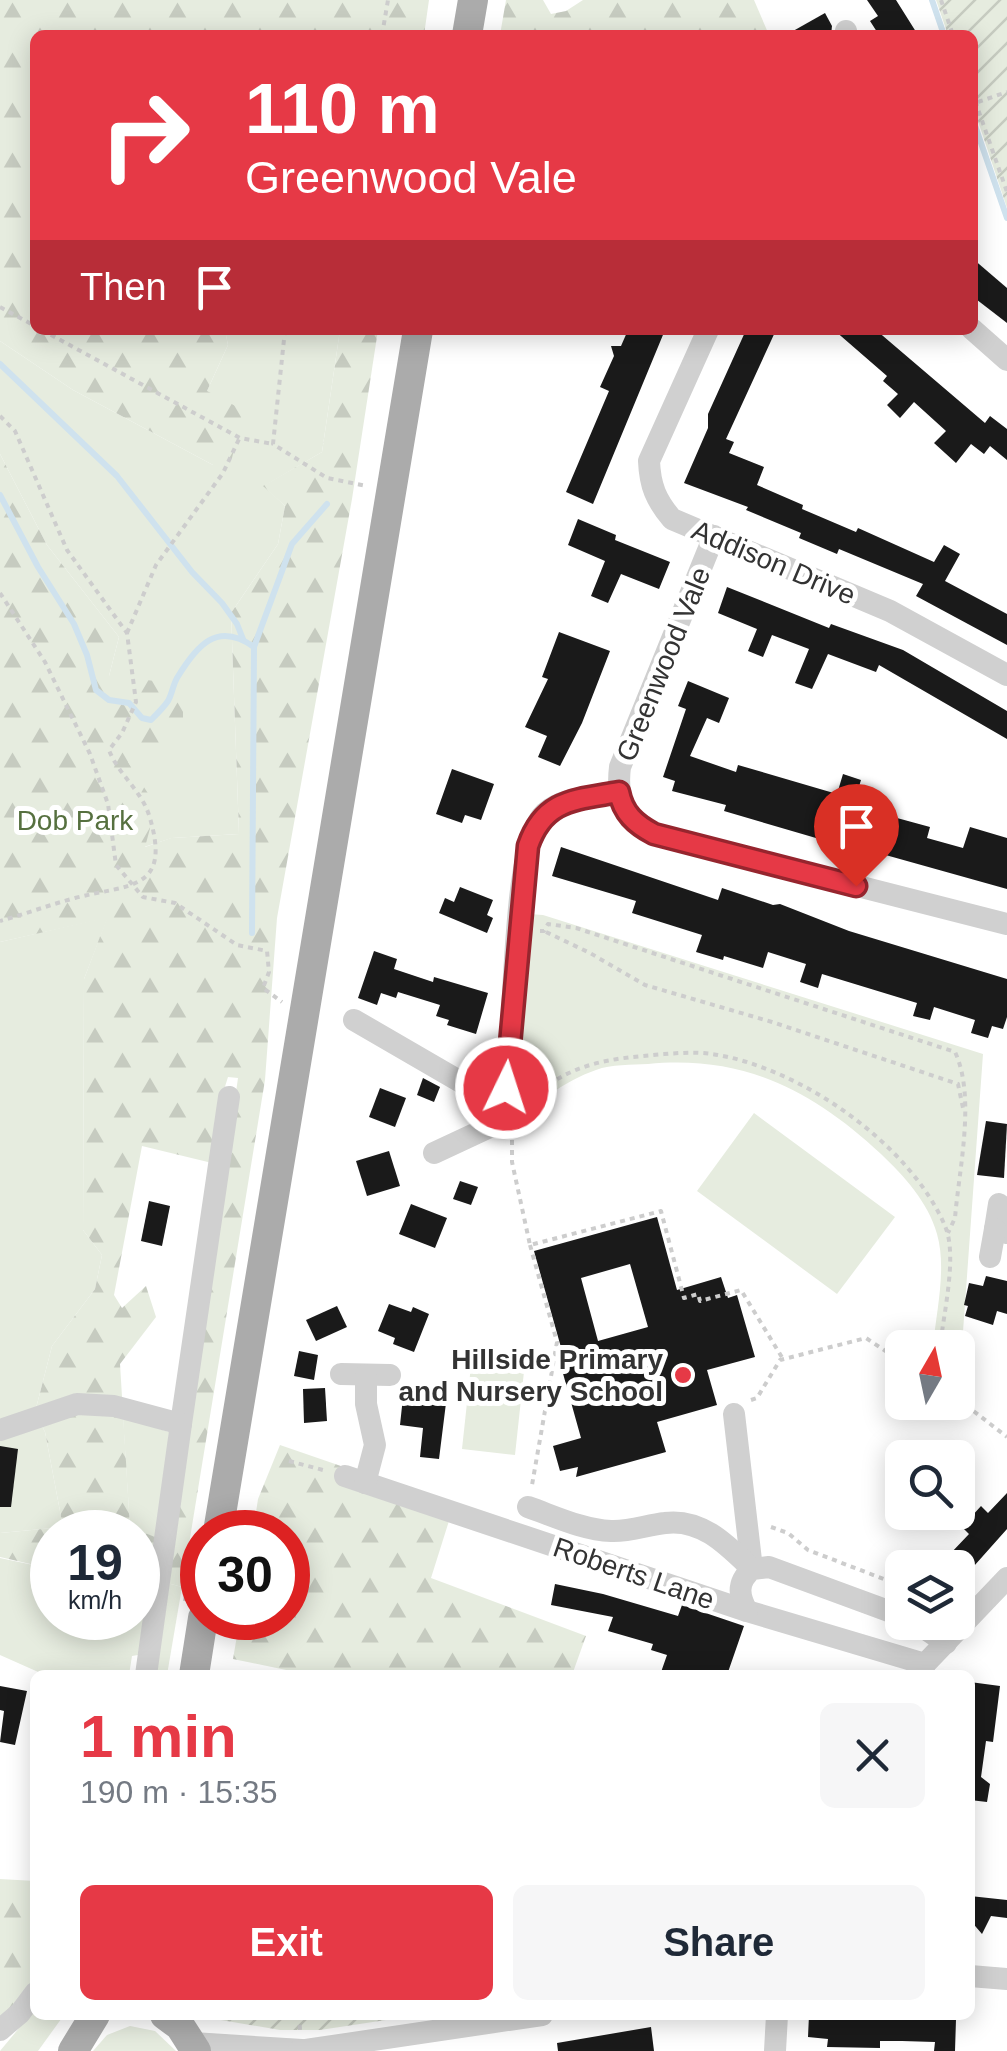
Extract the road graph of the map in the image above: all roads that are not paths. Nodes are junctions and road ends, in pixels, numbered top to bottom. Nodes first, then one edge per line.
1 (473, 0) edge
2 (468, 30) edge
3 (978, 334) edge
4 (417, 335) edge
5 (706, 335) edge
6 (1007, 360) edge
7 (714, 536) junction
8 (1007, 675) edge
9 (619, 792) junction
10 (1007, 924) edge
11 (354, 1020) dead end
12 (229, 1097) dead end
13 (503, 1116) junction
14 (434, 1153) dead end
15 (999, 1204) dead end
16 (1001, 1231) edge
17 (990, 1257) dead end
18 (341, 1374) dead end
19 (366, 1375) junction
20 (390, 1375) dead end
21 (734, 1414) road end
22 (181, 1424) junction
23 (0, 1430) edge
24 (528, 1506) road end
25 (222, 1510) edge
26 (752, 1569) junction
27 (1007, 1578) edge
28 (885, 1610) edge
29 (748, 1611) junction
30 (200, 1640) edge
31 (943, 1640) edge
32 (946, 1642) junction
33 (147, 1670) edge
34 (195, 1670) edge
35 (923, 1670) edge
36 (975, 1976) edge
37 (1007, 1979) edge
38 (30, 2000) edge
39 (94, 2020) edge
40 (172, 2020) edge
41 (512, 2020) edge
42 (777, 2020) edge
43 (470, 2027) junction
44 (0, 2030) edge
45 (194, 2047) edge
46 (300, 2050) edge
47 (72, 2051) edge
48 (470, 2051) edge
49 (776, 2051) edge

1 - 2 main road
3 - 6 street
4 - 25 main road
5 - 7 street, Addison Drive
7 - 8 street, Addison Drive
7 - 9 street, Greenwood Vale
9 - 10 street, Greenwood Vale
9 - 13 street
11 - 13 street
12 - 22 street
13 - 14 street
15 - 16 street
16 - 17 street
18 - 19 street
19 - 20 street
19 - 29 street, Roberts Lane
21 - 26 street
22 - 23 street
22 - 33 street
24 - 26 street
26 - 28 street
26 - 29 street
27 - 32 street
29 - 35 street, Roberts Lane
30 - 34 main road
31 - 32 street
32 - 35 street
36 - 37 street
38 - 44 street
39 - 47 main road
40 - 45 main road
41 - 43 street
42 - 49 street
43 - 46 street
43 - 48 street
45 - 46 street

